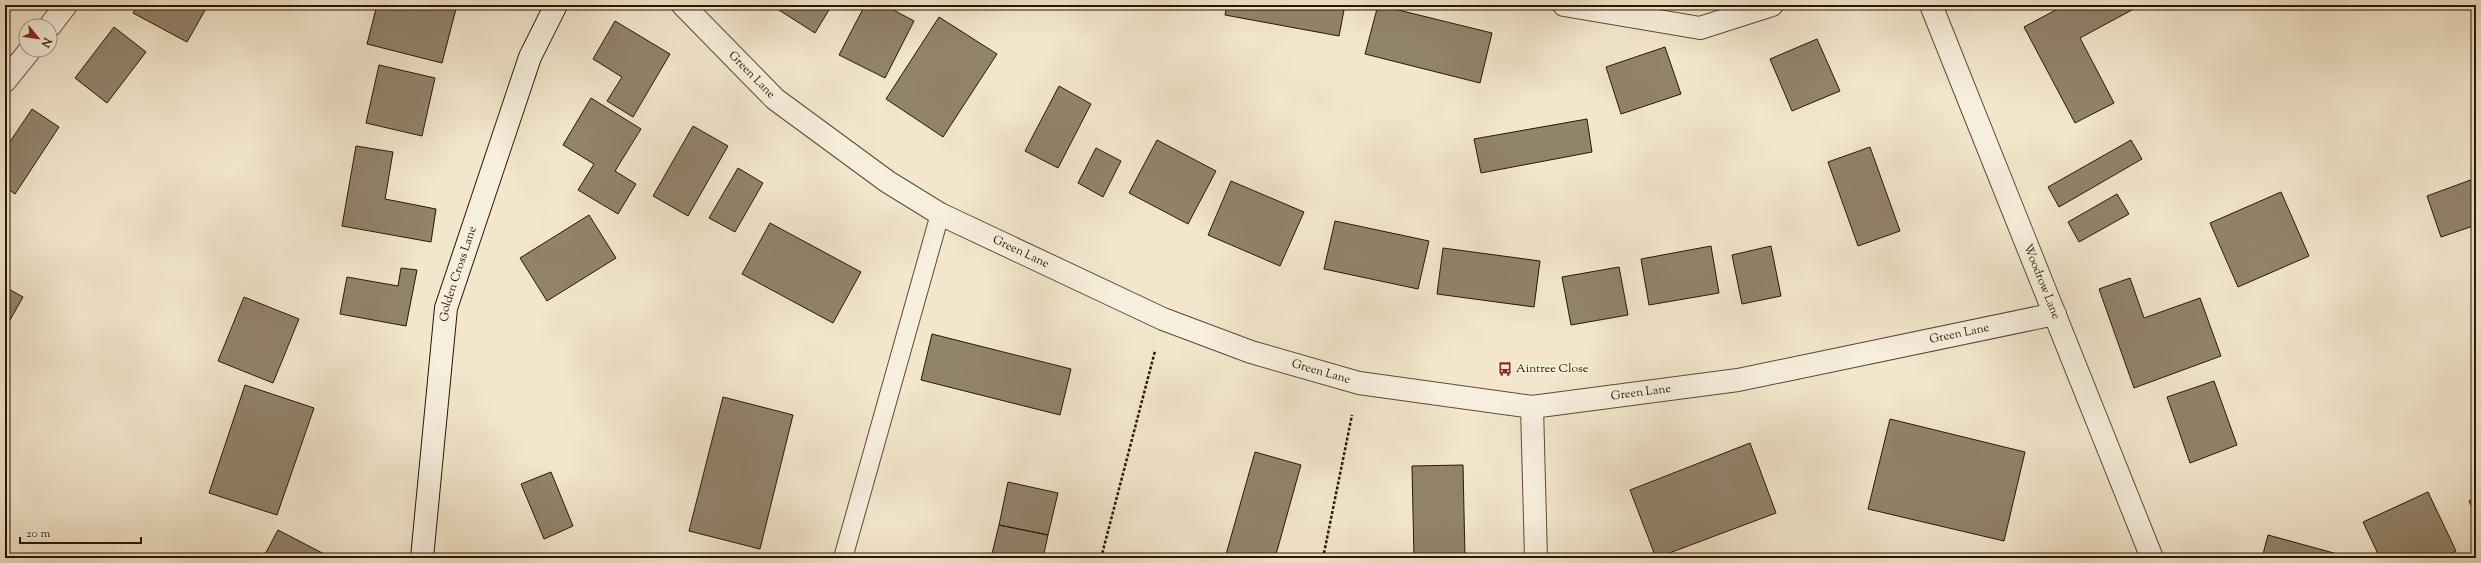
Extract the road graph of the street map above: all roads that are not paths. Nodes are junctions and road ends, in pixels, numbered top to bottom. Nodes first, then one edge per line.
1 (66, 5) edge
2 (556, 5) edge
3 (683, 5) edge
4 (1564, 5) edge
5 (1772, 5) edge
6 (1931, 5) edge
7 (56, 18) edge
8 (24, 58) edge
9 (5, 81) edge
10 (940, 214) junction
11 (2055, 314) junction
12 (1532, 407) junction
13 (422, 558) edge
14 (843, 558) edge
15 (1536, 558) edge
16 (2152, 558) edge

1 - 7 street
2 - 13 street, Golden Cross Lane
3 - 10 street, Green Lane
4 - 5 street
6 - 11 street, Woodrow Lane
8 - 9 street
10 - 12 street, Green Lane
10 - 14 lane
11 - 12 street, Green Lane
11 - 16 street, Woodrow Lane
12 - 15 street

